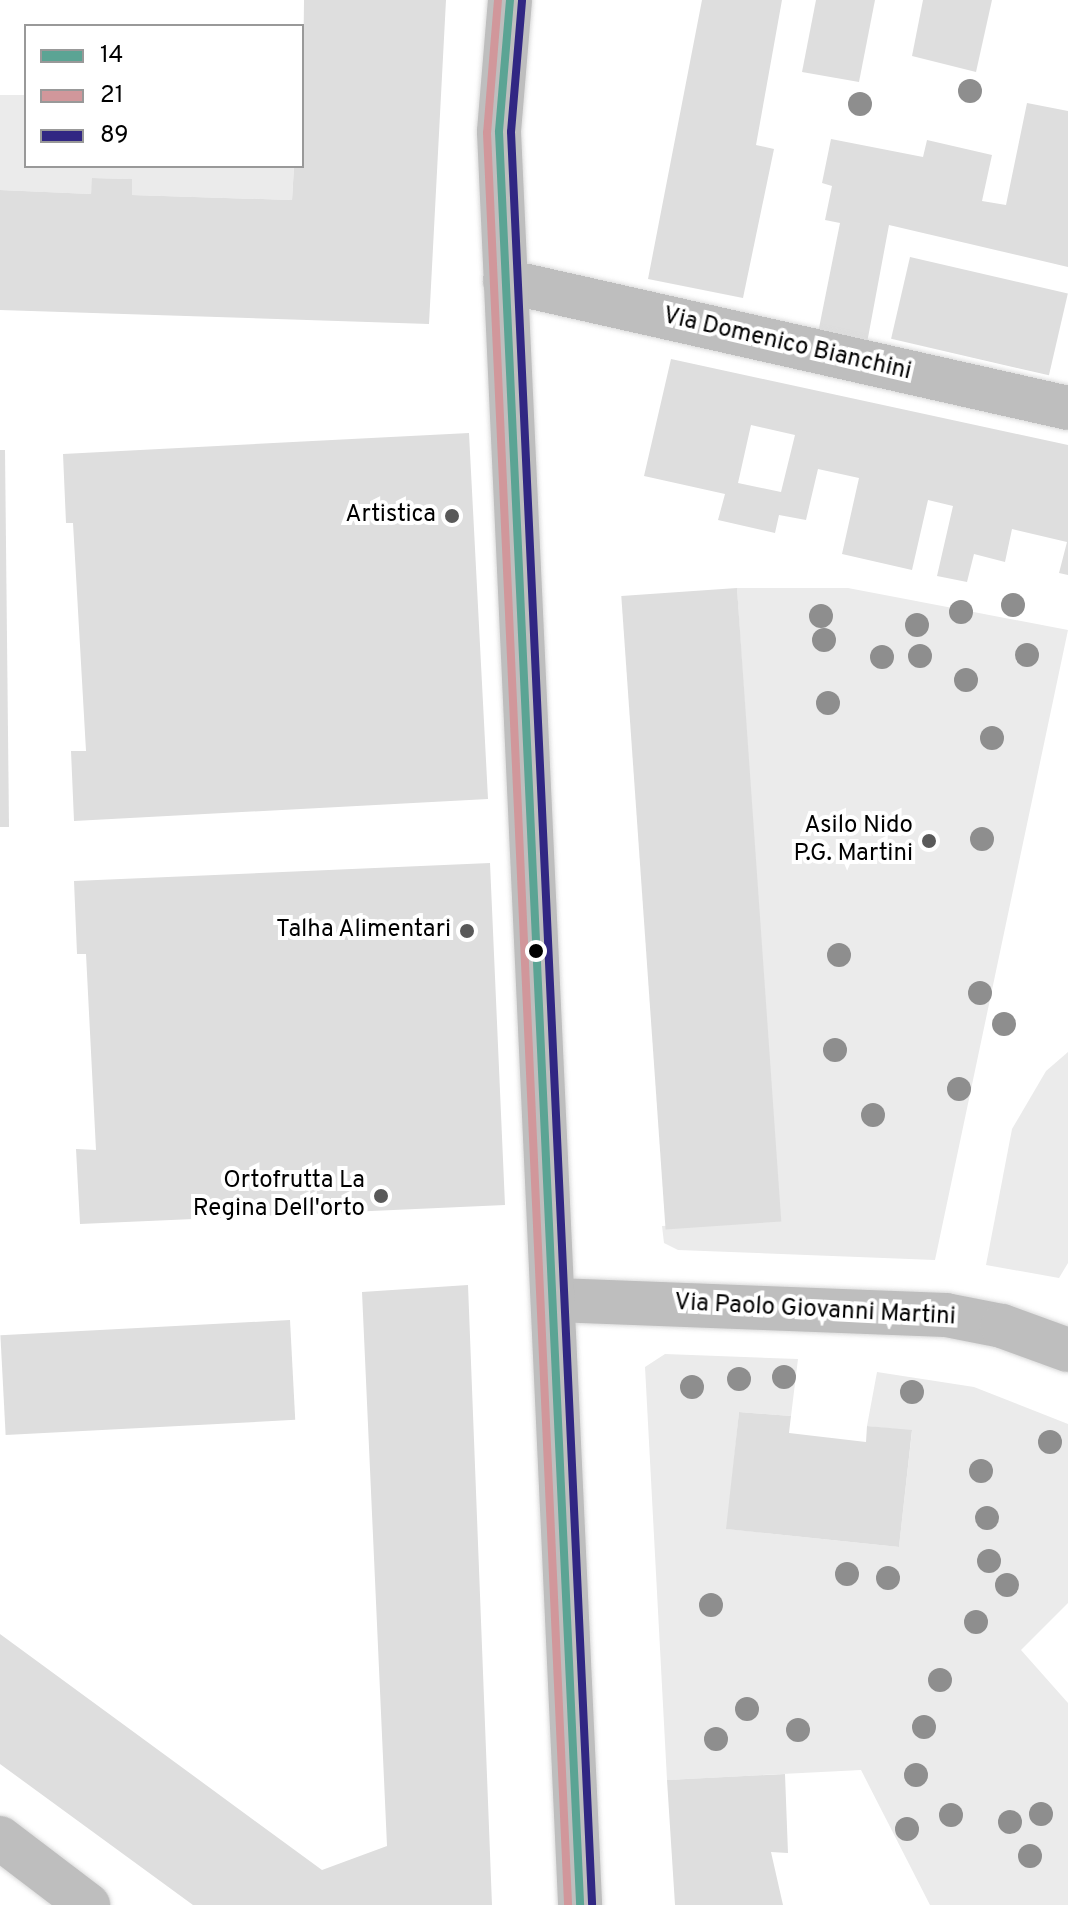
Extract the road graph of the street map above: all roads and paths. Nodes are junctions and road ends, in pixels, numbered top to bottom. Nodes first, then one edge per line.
1 (510, 0) edge
2 (505, 281) junction
3 (1068, 408) edge
4 (556, 1300) junction
5 (1068, 1350) edge
6 (0, 1838) edge
7 (88, 1905) edge
8 (580, 1905) edge

1 - 2 main road
2 - 3 main road, Via Domenico Bianchini
2 - 4 main road
4 - 5 main road, Via Paolo Giovanni Martini
4 - 8 main road
6 - 7 main road

